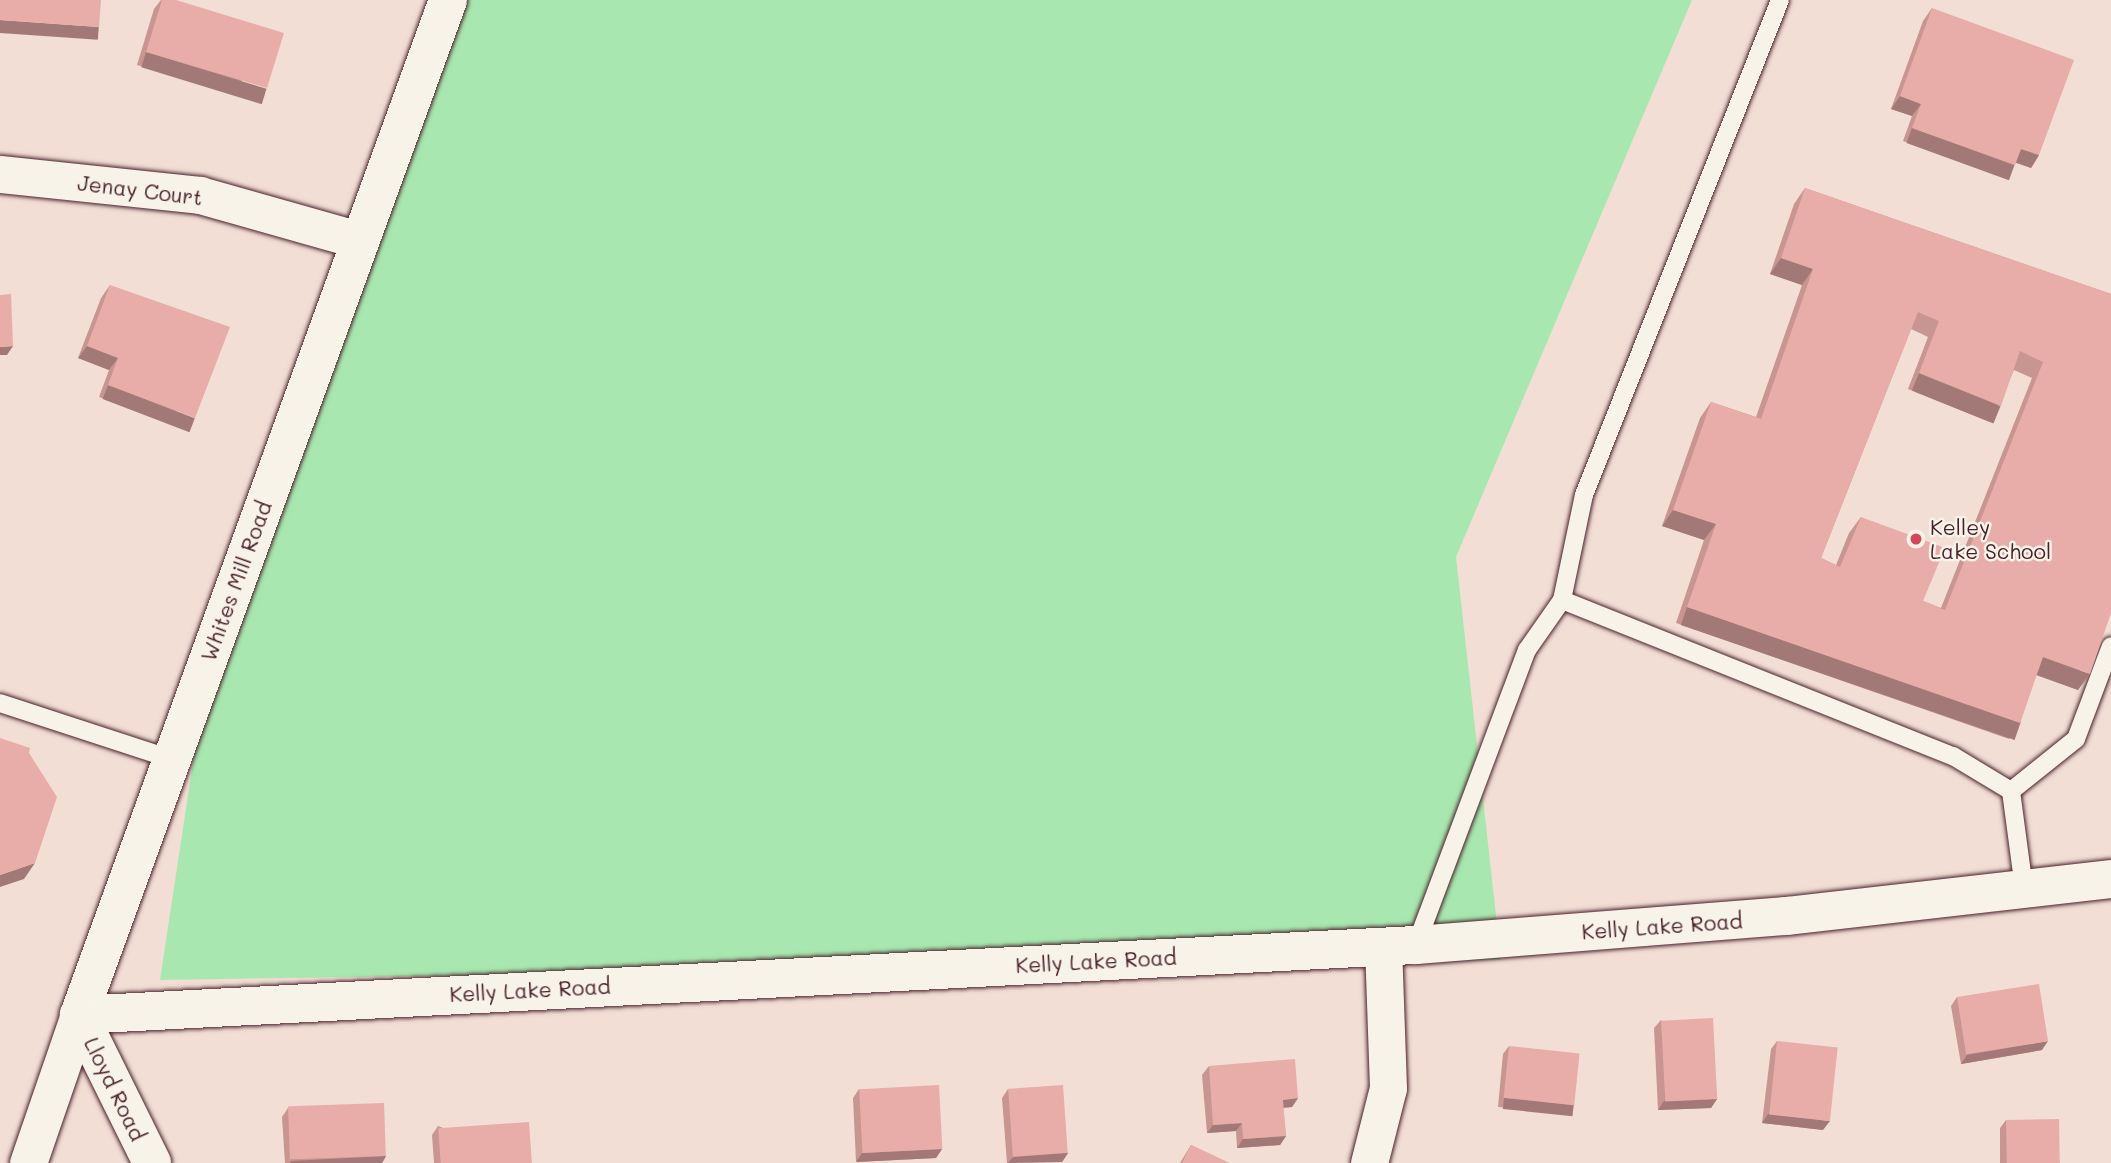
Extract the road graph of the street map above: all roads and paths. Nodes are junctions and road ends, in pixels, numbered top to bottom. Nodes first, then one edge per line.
1 (449, 0) edge
2 (1780, 0) edge
3 (0, 174) edge
4 (359, 240) junction
5 (1562, 600) junction
6 (2111, 646) edge
7 (0, 703) edge
8 (171, 760) junction
9 (2011, 790) junction
10 (2111, 879) edge
11 (2024, 889) junction
12 (1400, 945) junction
13 (79, 1016) junction
14 (28, 1163) edge
15 (152, 1163) edge
16 (1369, 1163) edge

1 - 4 street, Whites Mill Road
2 - 5 lane
3 - 4 street, Jenay Court
4 - 8 street, Whites Mill Road
5 - 9 lane
5 - 12 lane
6 - 9 lane
7 - 8 lane
8 - 13 street, Whites Mill Road
9 - 11 lane
10 - 11 street, Kelly Lake Road
11 - 12 street, Kelly Lake Road
12 - 13 street, Kelly Lake Road
12 - 16 street
13 - 14 street, Whites Mill Road
13 - 15 street, Lloyd Road

